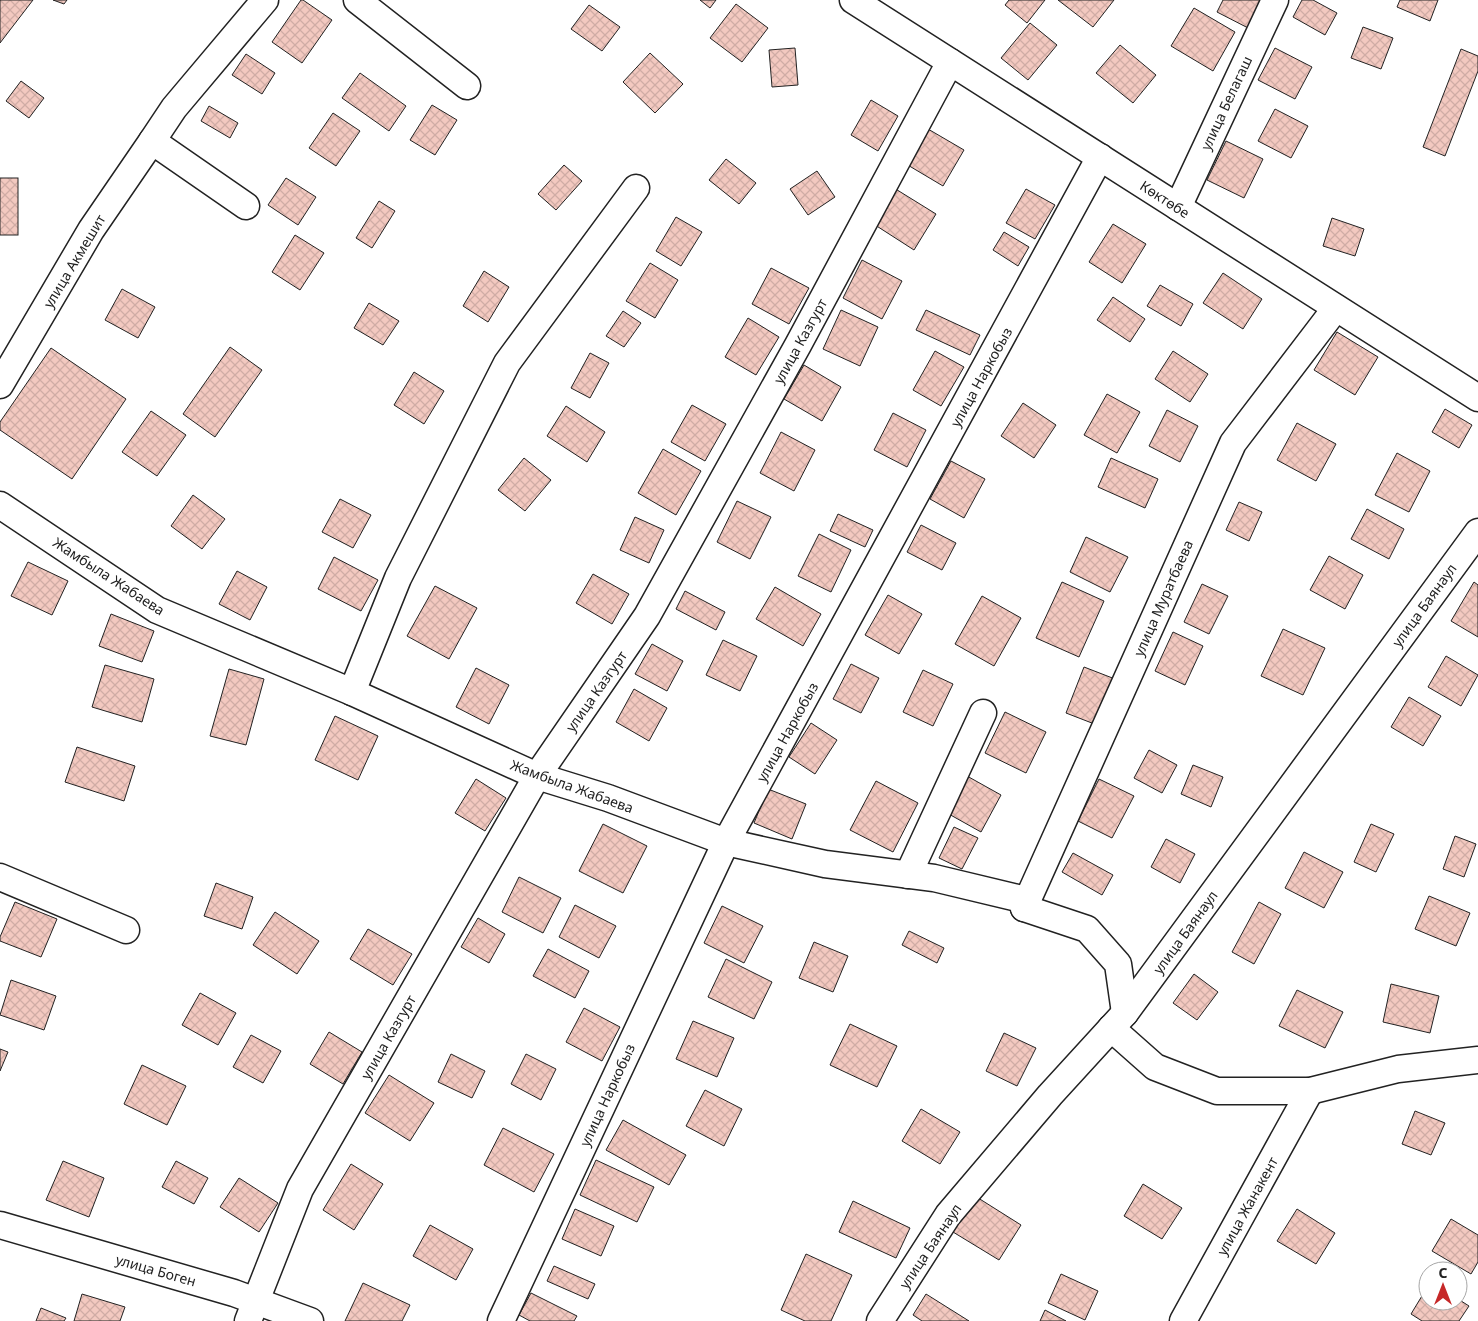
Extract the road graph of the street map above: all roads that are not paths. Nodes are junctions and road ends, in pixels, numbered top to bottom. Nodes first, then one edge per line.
1 (265, 0) edge
2 (358, 0) edge
3 (1275, 0) edge
4 (871, 4) edge
5 (950, 62) junction
6 (467, 86) dead end
7 (152, 141) junction
8 (1100, 157) junction
9 (636, 188) dead end
10 (246, 206) dead end
11 (1178, 207) junction
12 (1336, 308) junction
13 (0, 385) edge
14 (1478, 398) edge
15 (0, 505) edge
16 (1478, 532) edge
17 (352, 692) junction
18 (983, 713) dead end
19 (537, 776) junction
20 (726, 842) junction
21 (908, 875) junction
22 (0, 878) edge
23 (1024, 908) junction
24 (126, 930) dead end
25 (1118, 1020) junction
26 (1478, 1060) edge
27 (1310, 1091) junction
28 (0, 1224) edge
29 (252, 1311) edge
30 (310, 1321) edge
31 (501, 1321) edge
32 (880, 1321) edge
33 (1183, 1321) edge

1 - 7 street, улица Акмешит
2 - 6 street
3 - 11 street, улица Белагаш
4 - 5 street, Көктөбе
5 - 8 street, Көктөбе
5 - 19 street, улица Казгурт
7 - 10 street
7 - 13 street, улица Акмешит
8 - 11 street, Көктөбе
8 - 20 street, улица Наркобыз
9 - 17 street
11 - 12 street, Көктөбе
12 - 14 street, Көктөбе
12 - 23 street, улица Муратбаева
15 - 17 street, Жамбыла Жабаева
16 - 25 street, улица Баянаул
17 - 19 street, Жамбыла Жабаева
18 - 21 street
19 - 20 street, Жамбыла Жабаева
19 - 29 street, улица Казгурт
20 - 21 street, Жамбыла Жабаева
20 - 31 street, улица Наркобыз
21 - 23 street, Жамбыла Жабаева
22 - 24 street
23 - 25 street, Жамбыла Жабаева
25 - 27 street
25 - 32 street, улица Баянаул
26 - 27 street
27 - 33 street, улица Жанакент
28 - 29 street, улица Боген
29 - 30 street, улица Боген

